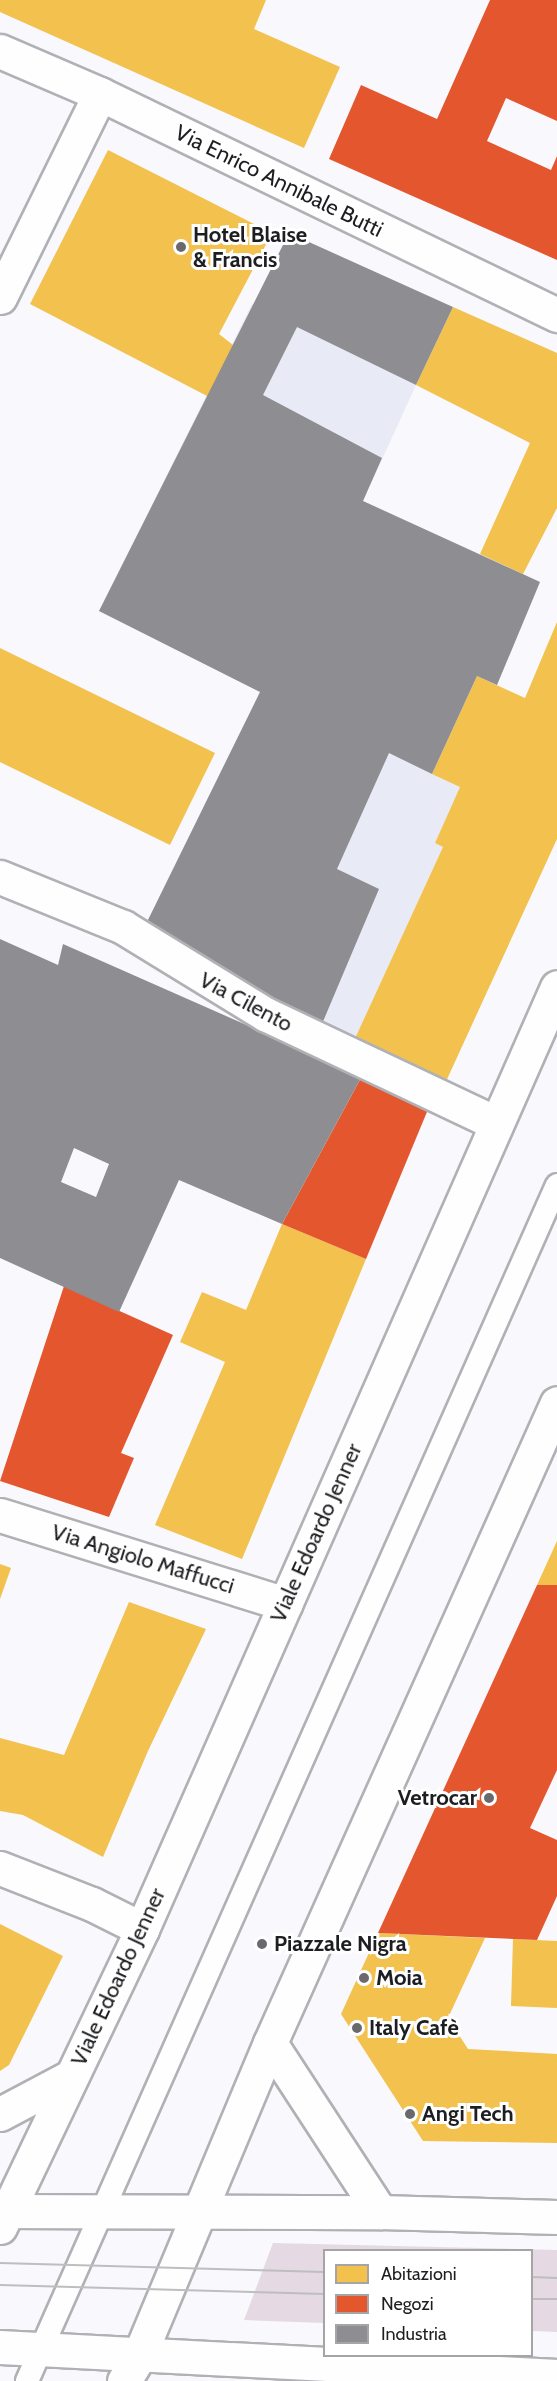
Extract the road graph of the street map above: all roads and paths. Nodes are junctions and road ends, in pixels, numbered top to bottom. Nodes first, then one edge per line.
1 (0, 51) edge
2 (100, 94) junction
3 (0, 297) edge
4 (557, 315) edge
5 (0, 877) edge
6 (557, 987) edge
7 (496, 1122) junction
8 (557, 1185) edge
9 (557, 1403) edge
10 (0, 1515) edge
11 (285, 1604) junction
12 (0, 1868) edge
13 (141, 1929) junction
14 (270, 2043) junction
15 (70, 2077) junction
16 (0, 2114) edge
17 (104, 2210) junction
18 (198, 2211) junction
19 (380, 2212) junction
20 (3, 2216) edge
21 (557, 2217) edge
22 (0, 2347) edge
23 (41, 2351) junction
24 (132, 2368) edge
25 (412, 2376) edge
26 (557, 2376) edge
27 (27, 2381) edge

1 - 2 main road, Via Enrico Annibale Butti
2 - 3 main road
2 - 4 main road, Via Enrico Annibale Butti
5 - 7 main road, Via Cilento
6 - 7 main road, Viale Edoardo Jenner
7 - 11 main road, Viale Edoardo Jenner
8 - 17 lane
9 - 14 main road
10 - 11 main road, Via Angiolo Maffucci
11 - 13 main road, Viale Edoardo Jenner
12 - 13 main road
13 - 15 main road, Viale Edoardo Jenner
14 - 18 main road
14 - 19 main road
15 - 16 main road
15 - 20 main road, Viale Edoardo Jenner
17 - 18 main road
17 - 20 main road
17 - 23 lane
18 - 19 main road
18 - 24 main road
19 - 21 main road
22 - 23 main road
23 - 24 main road
23 - 27 lane
24 - 25 main road
25 - 26 main road

